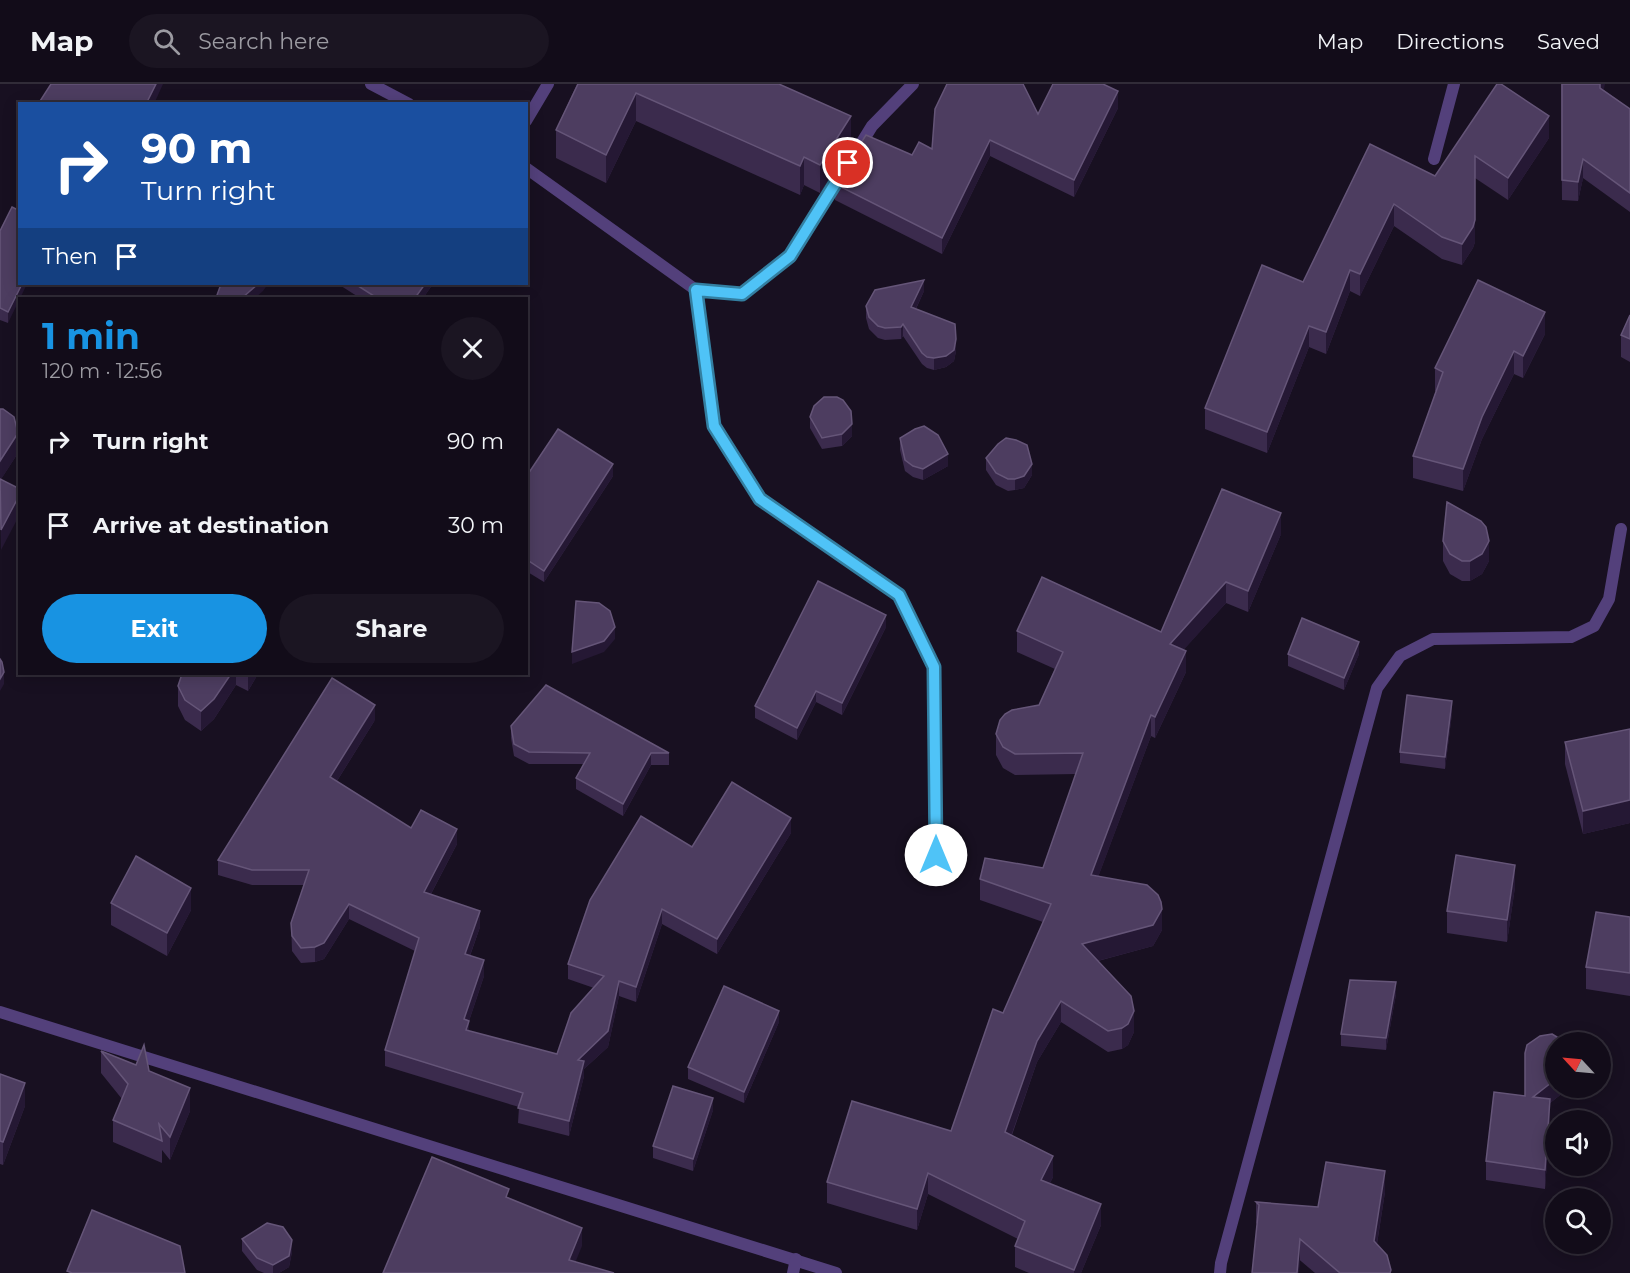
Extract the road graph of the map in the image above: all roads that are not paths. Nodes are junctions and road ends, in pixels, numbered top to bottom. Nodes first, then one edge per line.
1 (371, 84) edge
2 (548, 84) edge
3 (913, 84) edge
4 (1454, 84) edge
5 (405, 102) edge
6 (528, 118) edge
7 (1434, 159) dead end
8 (528, 169) edge
9 (696, 290) junction
10 (1621, 529) dead end
11 (936, 855) dead end
12 (0, 1012) edge
13 (796, 1259) junction
14 (793, 1273) edge
15 (836, 1273) edge
16 (1220, 1273) edge

1 - 5 street
2 - 6 street
3 - 9 street
4 - 7 street
8 - 9 street
9 - 11 street
10 - 16 street
12 - 13 street
13 - 14 street
13 - 15 street

